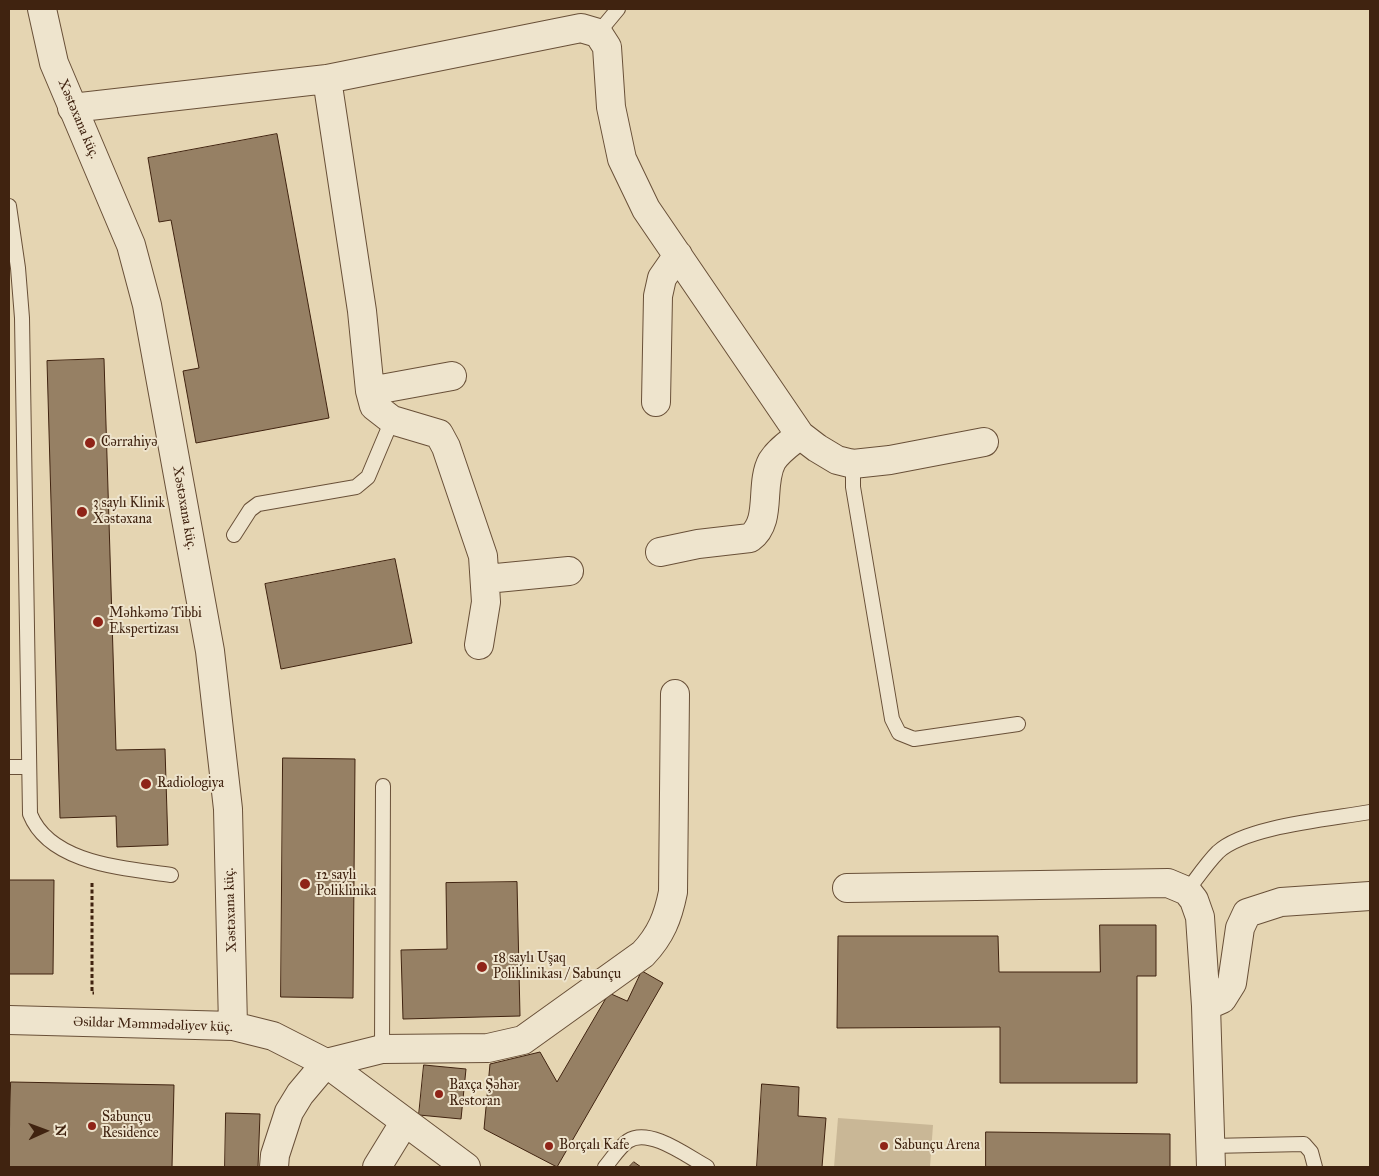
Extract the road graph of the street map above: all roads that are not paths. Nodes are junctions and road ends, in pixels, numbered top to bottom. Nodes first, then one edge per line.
1 (42, 9) edge
2 (618, 9) edge
3 (598, 33) junction
4 (327, 79) junction
5 (72, 108) junction
6 (9, 206) edge
7 (678, 255) junction
8 (452, 376) dead end
9 (370, 391) junction
10 (656, 402) dead end
11 (392, 420) junction
12 (800, 435) junction
13 (984, 442) dead end
14 (853, 464) junction
15 (234, 535) dead end
16 (660, 552) dead end
17 (570, 571) dead end
18 (486, 579) junction
19 (479, 645) dead end
20 (675, 694) dead end
21 (1018, 724) dead end
22 (9, 767) edge
23 (29, 767) junction
24 (383, 786) dead end
25 (1370, 812) edge
26 (171, 875) dead end
27 (847, 888) dead end
28 (1187, 891) junction
29 (1370, 896) edge
30 (1206, 1006) junction
31 (9, 1020) edge
32 (233, 1026) junction
33 (382, 1049) junction
34 (326, 1064) junction
35 (404, 1123) junction
36 (1211, 1156) edge
37 (274, 1167) edge
38 (377, 1167) edge
39 (466, 1167) edge
40 (605, 1167) edge
41 (707, 1167) edge
42 (1315, 1167) edge

1 - 5 street, Xəstəxana küç.
2 - 3 lane
3 - 4 street
3 - 7 street
4 - 5 street
4 - 9 street
5 - 32 street, Xəstəxana küç.
6 - 23 lane
7 - 10 street
7 - 12 street
8 - 9 street
9 - 11 street
11 - 15 lane
11 - 18 street
12 - 14 street
12 - 16 street
13 - 14 street
14 - 21 lane
17 - 18 street
18 - 19 street
20 - 33 street
22 - 23 lane
23 - 26 lane
24 - 33 lane
25 - 28 lane
27 - 28 street
28 - 30 street
29 - 30 street
30 - 36 street
31 - 32 street, Əsildar Məmmədəliyev küç.
32 - 34 street, Əsildar Məmmədəliyev küç.
33 - 34 street
34 - 35 street, Əsildar Məmmədəliyev küç.
34 - 37 street
35 - 38 street
35 - 39 street, Əsildar Məmmədəliyev küç.
36 - 42 lane
40 - 41 lane

